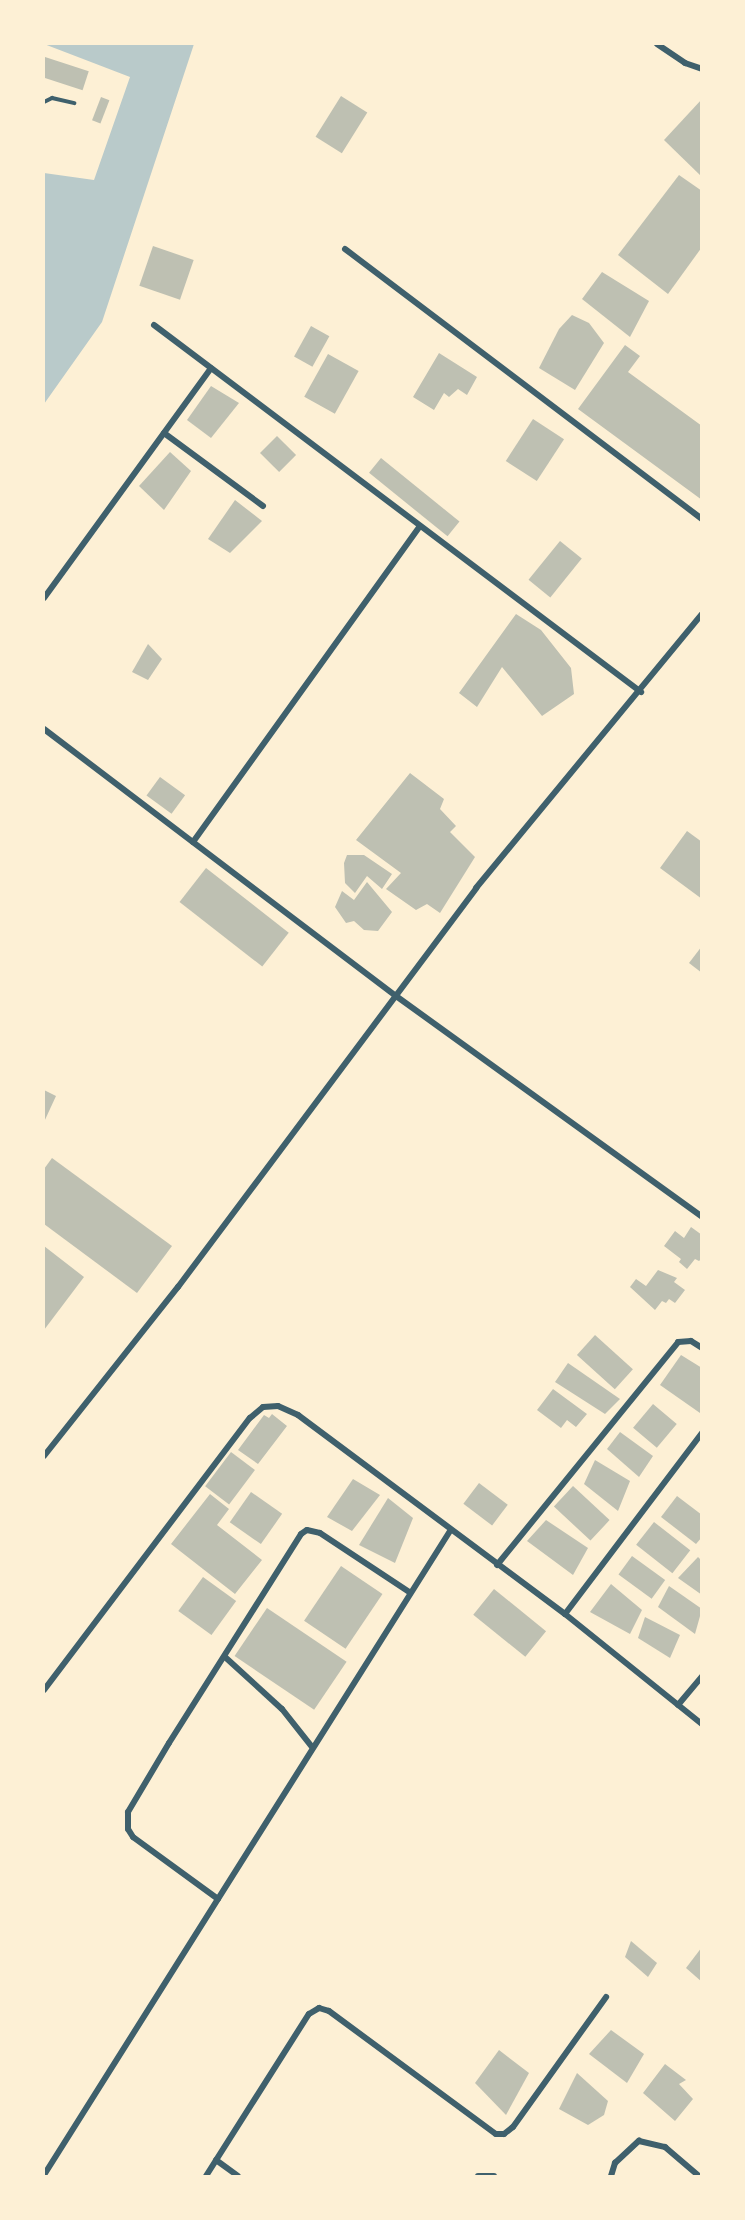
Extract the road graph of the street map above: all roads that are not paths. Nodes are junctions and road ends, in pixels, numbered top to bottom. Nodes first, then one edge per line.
1 (657, 44) edge
2 (702, 69) edge
3 (44, 101) edge
4 (74, 103) dead end
5 (345, 249) dead end
6 (154, 325) dead end
7 (211, 368) junction
8 (164, 432) junction
9 (263, 506) dead end
10 (702, 519) edge
11 (420, 526) junction
12 (44, 598) edge
13 (702, 614) edge
14 (641, 692) junction
15 (44, 729) edge
16 (193, 842) junction
17 (396, 996) junction
18 (702, 1217) edge
19 (702, 1348) edge
20 (702, 1433) edge
21 (44, 1456) edge
22 (450, 1531) junction
23 (497, 1565) junction
24 (409, 1592) junction
25 (565, 1614) junction
26 (225, 1657) junction
27 (702, 1676) edge
28 (44, 1690) edge
29 (678, 1705) junction
30 (702, 1724) edge
31 (312, 1747) junction
32 (218, 1899) junction
33 (606, 1997) dead end
34 (216, 2160) junction
35 (44, 2175) edge
36 (206, 2176) edge
37 (238, 2176) edge
38 (478, 2176) edge
39 (494, 2176) edge
40 (611, 2176) edge
41 (699, 2176) edge

1 - 2 street
3 - 4 lane
5 - 10 street
6 - 7 street
7 - 8 street
7 - 11 street
8 - 9 street
8 - 12 street
11 - 14 street
11 - 16 street
13 - 14 street
14 - 17 street
15 - 16 street
16 - 17 street
17 - 18 street
17 - 21 street
19 - 23 street
20 - 25 street
22 - 23 street
22 - 24 street
22 - 28 street
23 - 25 street
24 - 26 street
24 - 31 street
25 - 29 street
26 - 31 street
26 - 32 street
27 - 29 street
29 - 30 street
31 - 32 street
32 - 35 street
33 - 34 street
34 - 36 street
34 - 37 street
38 - 39 street
40 - 41 street

